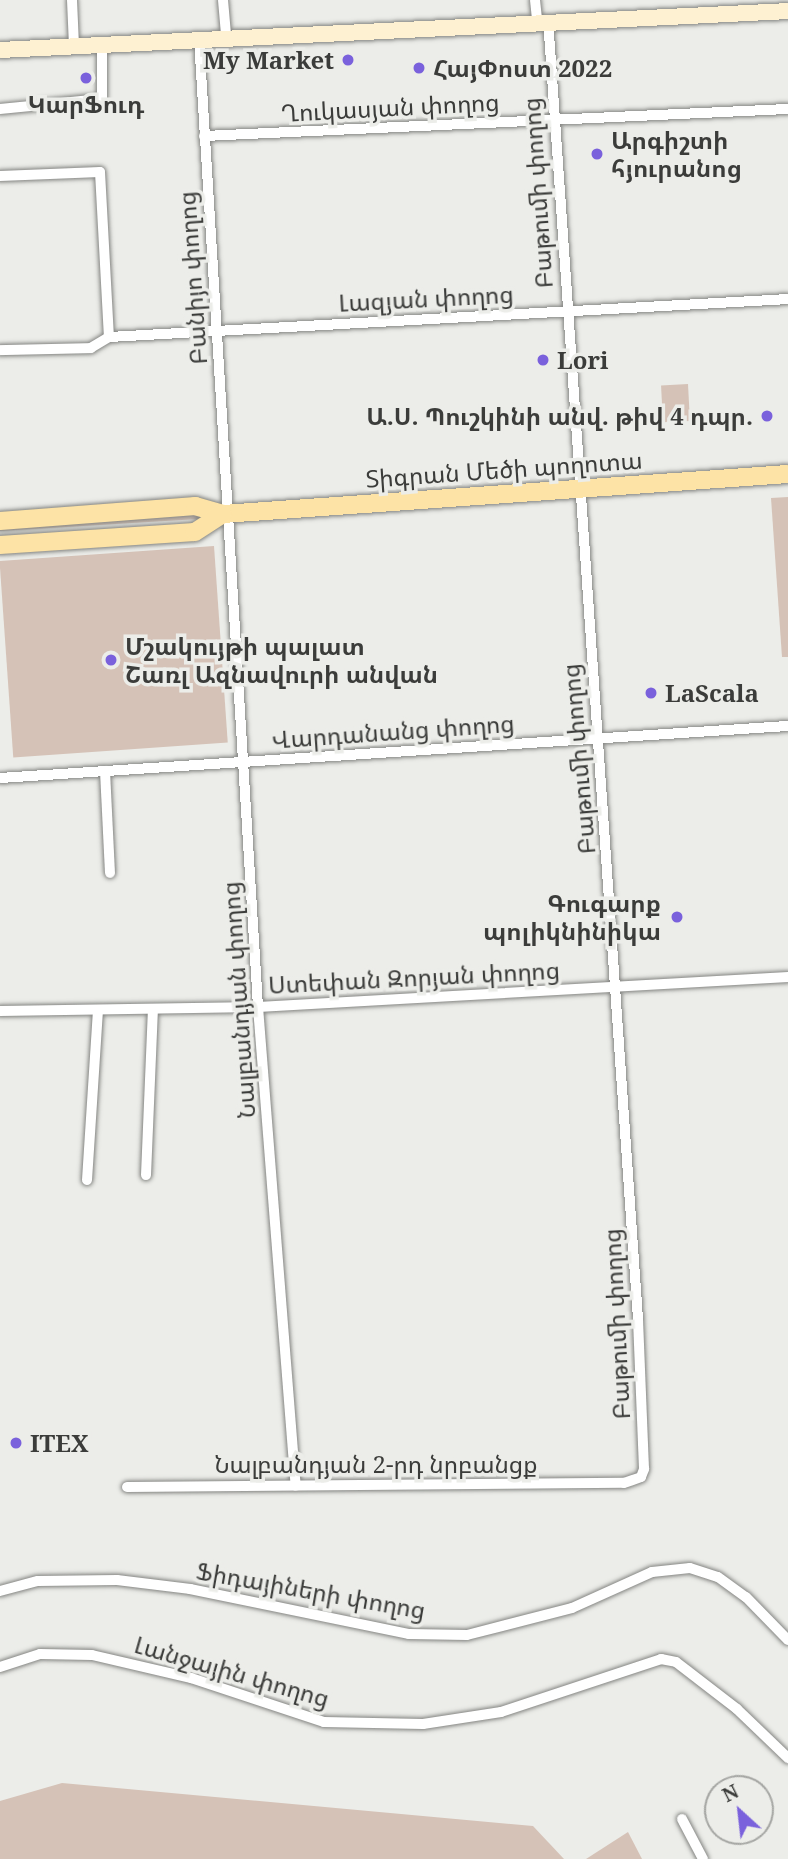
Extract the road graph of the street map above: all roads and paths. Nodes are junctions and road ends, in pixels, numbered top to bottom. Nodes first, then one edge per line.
1 (72, 0) edge
2 (223, 0) edge
3 (535, 0) edge
4 (788, 11) edge
5 (542, 20) junction
6 (226, 38) junction
7 (199, 39) junction
8 (102, 45) junction
9 (74, 46) junction
10 (0, 50) edge
11 (0, 109) edge
12 (788, 109) edge
13 (553, 120) junction
14 (204, 136) junction
15 (0, 176) edge
16 (788, 299) edge
17 (566, 312) junction
18 (215, 331) junction
19 (109, 337) junction
20 (0, 350) edge
21 (788, 474) edge
22 (580, 488) junction
23 (226, 513) junction
24 (0, 521) edge
25 (0, 545) edge
26 (788, 726) edge
27 (597, 737) junction
28 (245, 762) junction
29 (105, 771) junction
30 (0, 778) edge
31 (110, 873) dead end
32 (788, 977) edge
33 (616, 987) junction
34 (258, 1007) junction
35 (153, 1009) junction
36 (98, 1010) junction
37 (0, 1011) edge
38 (146, 1175) dead end
39 (87, 1180) dead end
40 (624, 1483) joint
41 (296, 1485) junction
42 (127, 1487) dead end
43 (0, 1591) edge
44 (788, 1640) edge
45 (0, 1667) edge
46 (788, 1758) edge
47 (682, 1819) dead end
48 (703, 1859) edge

1 - 9 street
2 - 6 street
3 - 5 street, Բաթումի փողոց
4 - 5 street
5 - 6 street
5 - 13 street, Բաթումի փողոց
6 - 7 street
7 - 8 street
7 - 14 street, Բանիյո փողոց
8 - 9 street
8 - 11 street
9 - 10 street
12 - 13 street, Ղուկասյան փողոց
13 - 14 street, Ղուկասյան փողոց
13 - 17 street, Բաթումի փողոց
14 - 18 street, Բանիյո փողոց
15 - 19 street
16 - 17 street, Լազյան փողոց
17 - 18 street, Լազյան փողոց
17 - 22 street, Բաթումի փողոց
18 - 19 street, Լազյան փողոց
18 - 23 street, Բանիյո փողոց
19 - 20 street, Լազյան փողոց
21 - 22 main road, Տիգրան Մեծի պողոտա
22 - 23 main road, Տիգրան Մեծի պողոտա
22 - 27 street, Բաթումի փողոց
23 - 24 main road, Տիգրան Մեծի պողոտա
23 - 25 main road, Տիգրան Մեծի պողոտա
23 - 28 street, Նալբանդյան փողոց
26 - 27 street, Վարդանանց փողոց
27 - 28 street, Վարդանանց փողոց
27 - 33 street, Բաթումի փողոց
28 - 29 street, Վարդանանց փողոց
28 - 34 street, Նալբանդյան փողոց
29 - 30 street, Վարդանանց փողոց
29 - 31 street
32 - 33 street, Ստեփան Զորյան փողոց
33 - 34 street, Ստեփան Զորյան փողոց
33 - 40 street, Բաթումի փողոց
34 - 35 street, Ստեփան Զորյան փողոց
34 - 41 street, Նալբանդյան փողոց
35 - 36 street, Ստեփան Զորյան փողոց
35 - 38 street
36 - 37 street, Ստեփան Զորյան փողոց
36 - 39 street
40 - 41 street, Նալբանդյան 2-րդ նրբանցք
41 - 42 street, Նալբանդյան 2-րդ նրբանցք
43 - 44 street, Ֆիդայիների փողոց
45 - 46 street, Լանջային փողոց
47 - 48 street

